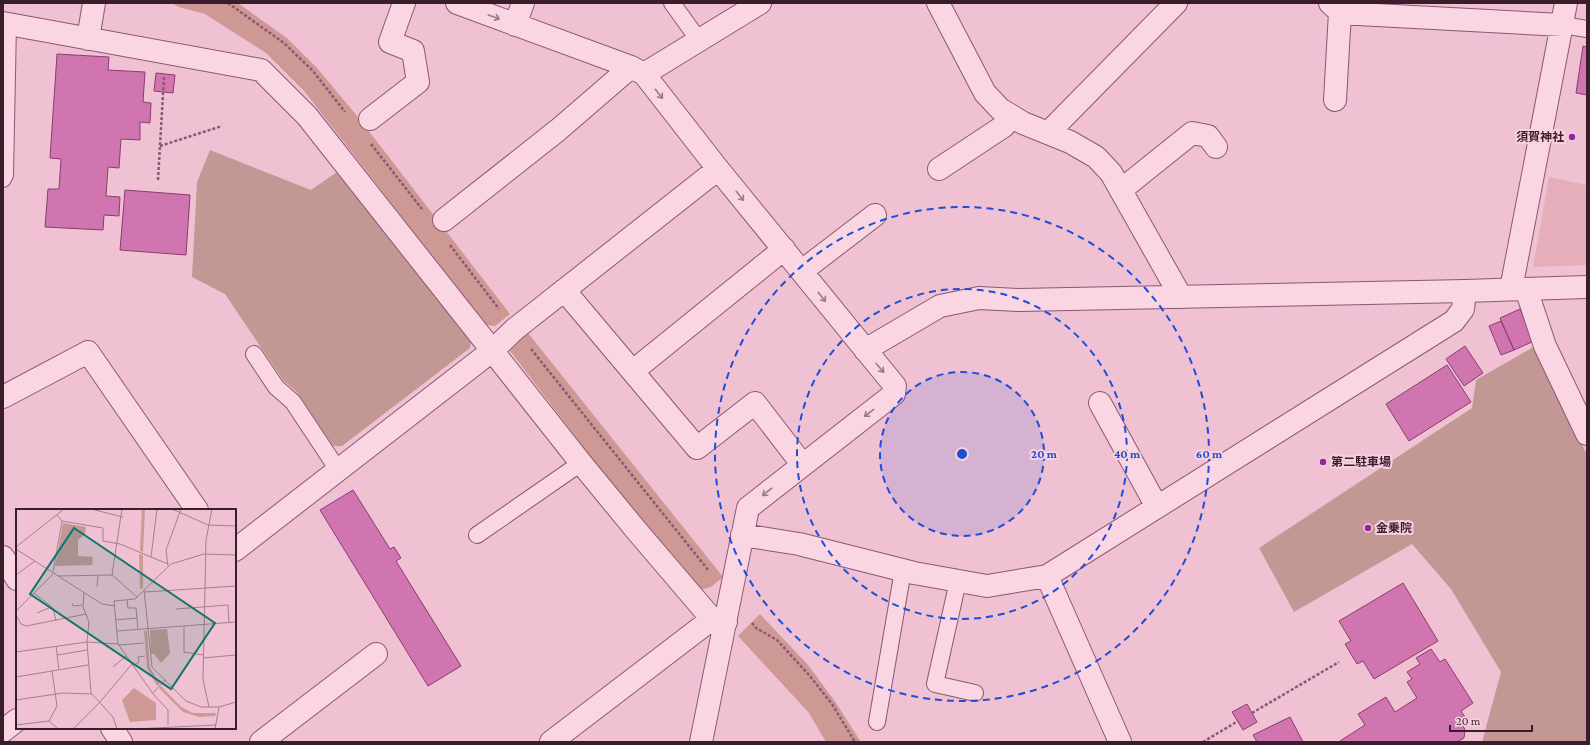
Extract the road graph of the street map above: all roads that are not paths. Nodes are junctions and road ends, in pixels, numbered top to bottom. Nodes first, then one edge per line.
1 (94, 3) edge
2 (404, 3) edge
3 (457, 3) edge
4 (523, 3) edge
5 (672, 3) edge
6 (760, 3) edge
7 (938, 3) edge
8 (1176, 3) edge
9 (1566, 3) edge
10 (1348, 8) edge
11 (6, 24) edge
12 (515, 25) junction
13 (1562, 25) junction
14 (1587, 29) edge
15 (88, 39) junction
16 (698, 39) junction
17 (637, 70) junction
18 (1335, 100) dead end
19 (1011, 116) junction
20 (370, 119) dead end
21 (1050, 132) junction
22 (1216, 147) dead end
23 (718, 168) junction
24 (939, 169) dead end
25 (3, 179) edge
26 (1121, 190) junction
27 (875, 215) dead end
28 (444, 220) dead end
29 (784, 249) junction
30 (802, 271) junction
31 (1587, 287) edge
32 (1518, 289) junction
33 (564, 290) junction
34 (1465, 291) junction
35 (1181, 297) junction
36 (493, 350) junction
37 (865, 350) junction
38 (254, 354) dead end
39 (633, 371) junction
40 (3, 397) edge
41 (1100, 403) dead end
42 (1587, 434) edge
43 (582, 463) junction
44 (802, 464) junction
45 (338, 470) junction
46 (1157, 507) junction
47 (196, 509) edge
48 (477, 535) dead end
49 (742, 535) junction
50 (236, 549) edge
51 (3, 557) edge
52 (903, 570) junction
53 (1047, 576) junction
54 (16, 577) edge
55 (958, 581) junction
56 (724, 613) junction
57 (376, 654) dead end
58 (975, 693) dead end
59 (16, 721) edge
60 (877, 722) dead end
61 (113, 729) edge
62 (3, 731) edge
63 (121, 742) edge
64 (261, 742) edge
65 (551, 742) edge
66 (701, 742) edge
67 (1120, 742) edge

1 - 15 street
2 - 20 street
3 -> 12 street
4 - 12 street
5 - 16 lane
6 - 16 street
7 - 19 street
8 - 21 street
9 - 13 street
10 - 13 street
10 - 18 street
11 - 15 street
11 - 25 lane
12 - 17 street
13 - 14 lane
13 - 32 street
15 - 36 street
16 - 17 street
17 -> 23 street
17 - 28 street
19 - 21 street
19 - 24 street
21 - 26 street
22 - 26 street
23 -> 29 street
23 - 33 street
26 - 35 street
27 - 30 street
29 - 30 street
29 - 39 street
30 -> 37 street
31 - 32 street
32 - 34 street
32 - 42 street
33 - 36 street
33 - 39 street
34 - 35 street
34 - 46 street
35 - 37 street
36 - 43 street
36 - 45 street
37 -> 44 street
38 - 45 lane
39 - 44 street
40 - 47 street
41 - 46 street
43 - 48 lane
43 - 56 street
44 -> 49 street
45 - 50 street
46 - 53 street
49 - 52 street
49 - 56 street
51 - 54 street
52 - 55 street
52 - 60 lane
53 - 55 street
53 - 67 street
55 - 58 lane
56 - 65 street
56 - 66 street
57 - 64 street
59 - 62 street
61 - 63 street

